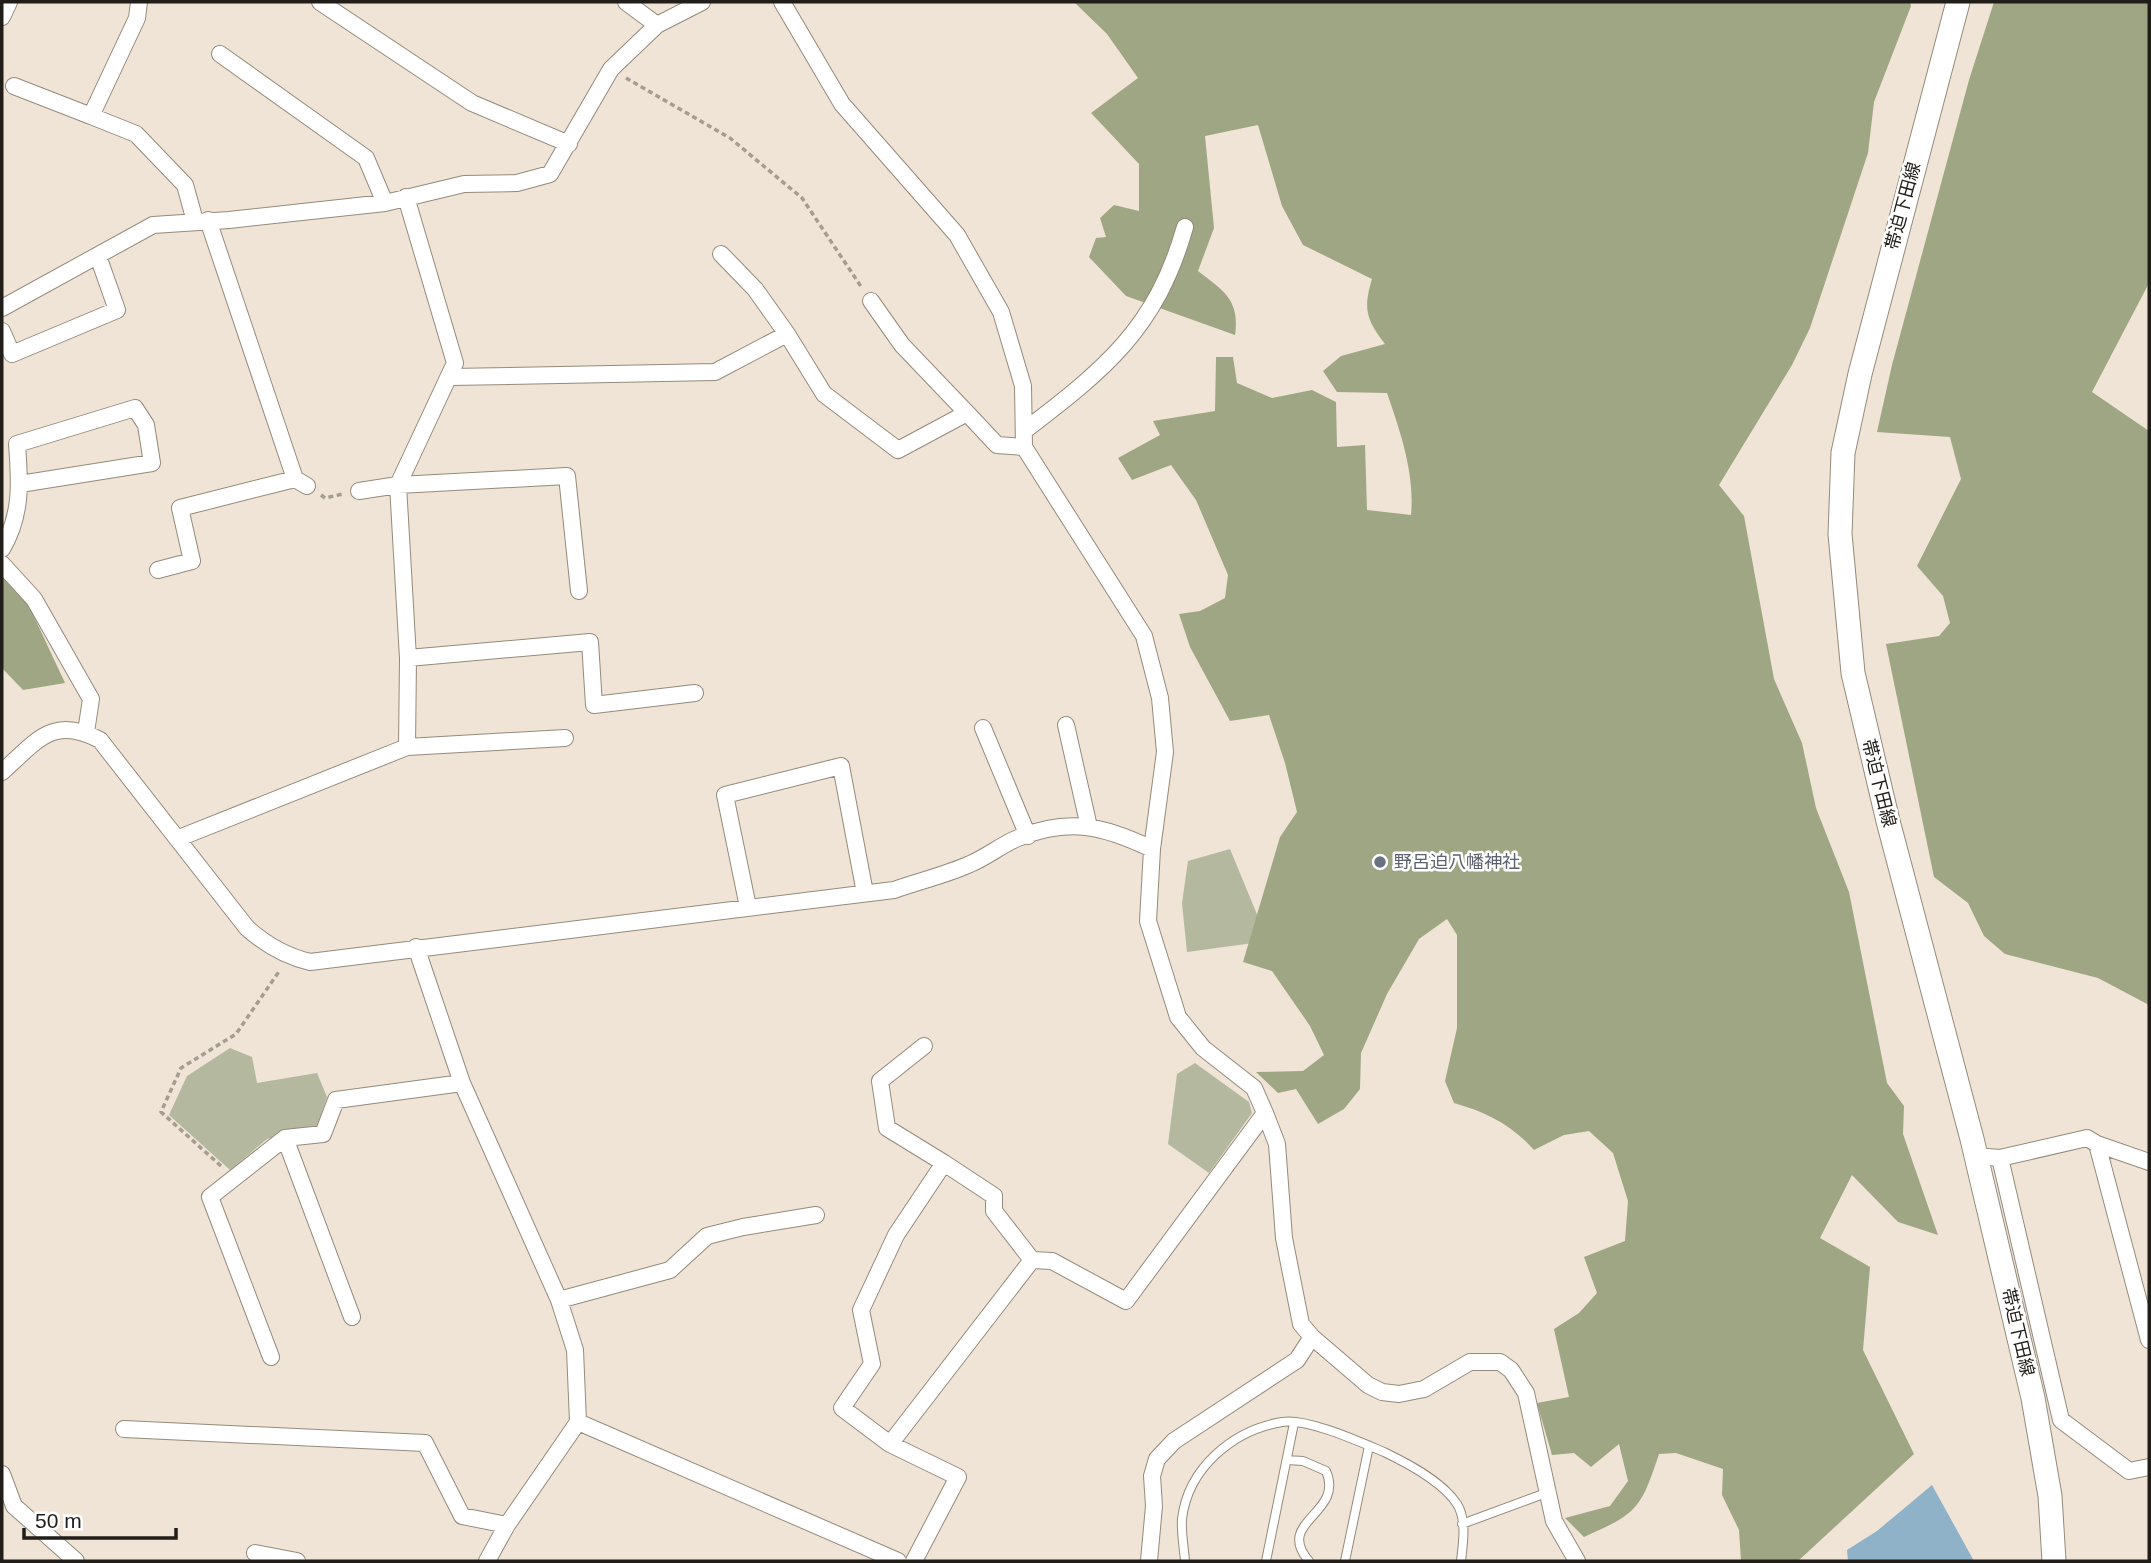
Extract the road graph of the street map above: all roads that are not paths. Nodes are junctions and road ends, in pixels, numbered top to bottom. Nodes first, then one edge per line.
1 (9, 2) edge
2 (139, 2) edge
3 (320, 2) edge
4 (626, 2) edge
5 (702, 2) edge
6 (782, 2) edge
7 (1958, 2) edge
8 (2, 17) edge
9 (657, 25) junction
10 (220, 54) dead end
11 (14, 86) dead end
12 (92, 116) junction
13 (569, 144) junction
14 (407, 197) junction
15 (385, 203) junction
16 (202, 220) junction
17 (1185, 227) dead end
18 (720, 254) dead end
19 (98, 256) junction
20 (871, 301) road end
21 (2, 307) edge
22 (2, 331) edge
23 (787, 334) junction
24 (451, 377) junction
25 (967, 413) junction
26 (1024, 439) junction
27 (20, 484) junction
28 (398, 485) junction
29 (359, 491) road end
30 (2, 549) edge
31 (2, 564) edge
32 (158, 570) dead end
33 (579, 591) dead end
34 (408, 658) junction
35 (695, 693) dead end
36 (1066, 724) dead end
37 (983, 728) dead end
38 (86, 732) junction
39 (565, 738) dead end
40 (407, 747) junction
41 (2, 772) edge
42 (1089, 827) junction
43 (1028, 836) junction
44 (179, 838) junction
45 (1152, 849) junction
46 (865, 893) junction
47 (748, 907) junction
48 (416, 947) junction
49 (925, 1046) dead end
50 (462, 1083) junction
51 (1265, 1113) junction
52 (285, 1138) junction
53 (2097, 1144) junction
54 (1976, 1156) junction
55 (2000, 1158) junction
56 (2149, 1162) edge
57 (944, 1163) junction
58 (816, 1215) dead end
59 (1032, 1260) junction
60 (559, 1300) junction
61 (352, 1317) dead end
62 (1311, 1337) junction
63 (2149, 1340) edge
64 (271, 1357) dead end
65 (578, 1422) junction
66 (1294, 1423) junction
67 (124, 1429) dead end
68 (890, 1444) junction
69 (1369, 1446) junction
70 (1287, 1460) junction
71 (2149, 1467) edge
72 (2, 1474) edge
73 (1546, 1493) junction
74 (1462, 1524) junction
75 (507, 1525) junction
76 (255, 1553) dead end
77 (76, 1561) edge
78 (297, 1561) edge
79 (487, 1561) edge
80 (898, 1561) edge
81 (914, 1561) edge
82 (1149, 1561) edge
83 (1185, 1561) edge
84 (1266, 1561) edge
85 (1309, 1561) edge
86 (1345, 1561) edge
87 (1461, 1561) edge
88 (1577, 1561) edge
89 (2054, 1561) edge

1 - 8 street
2 - 12 street
3 - 13 street
4 - 9 street
5 - 9 street
6 - 26 street
7 - 54 main road, 帯迫下田線
9 - 13 street
10 - 15 street
11 - 12 street
12 - 16 street
13 - 14 street
14 - 15 street
14 - 24 street
15 - 16 street
16 - 19 street
16 - 32 street
17 - 26 street
18 - 23 street
19 - 21 street
19 - 22 street
20 - 25 street
23 - 24 street
23 - 25 street
24 - 28 street
25 - 26 street
26 - 45 street
27 - 27 street
27 - 30 street
28 - 29 street
28 - 33 street
28 - 34 street
31 - 38 street
34 - 35 street
34 - 40 street
36 - 42 street
37 - 43 street
38 - 41 street
38 - 44 street
39 - 40 street
40 - 44 street
42 - 43 street
42 - 45 street
43 - 46 street
44 - 48 street
45 - 51 street
46 - 47 street
46 - 47 street
47 - 48 street
48 - 50 street
49 - 57 street
50 - 52 street
50 - 60 street
51 - 59 street
51 - 62 street
52 - 61 street
52 - 64 street
53 - 55 street
53 - 56 street
53 - 63 street
54 - 55 street
54 - 89 main road, 帯迫下田線
55 - 71 street
57 - 59 street
57 - 68 street
58 - 60 street
59 - 68 street
60 - 65 street
62 - 73 street
62 - 82 street
65 - 75 street
65 - 80 street
66 - 69 lane
66 - 70 lane
66 - 83 lane
67 - 75 street
68 - 81 street
69 - 74 lane
69 - 86 lane
70 - 84 lane
70 - 85 lane
72 - 77 street
73 - 74 lane
73 - 88 street
74 - 87 lane
75 - 79 street
76 - 78 street

